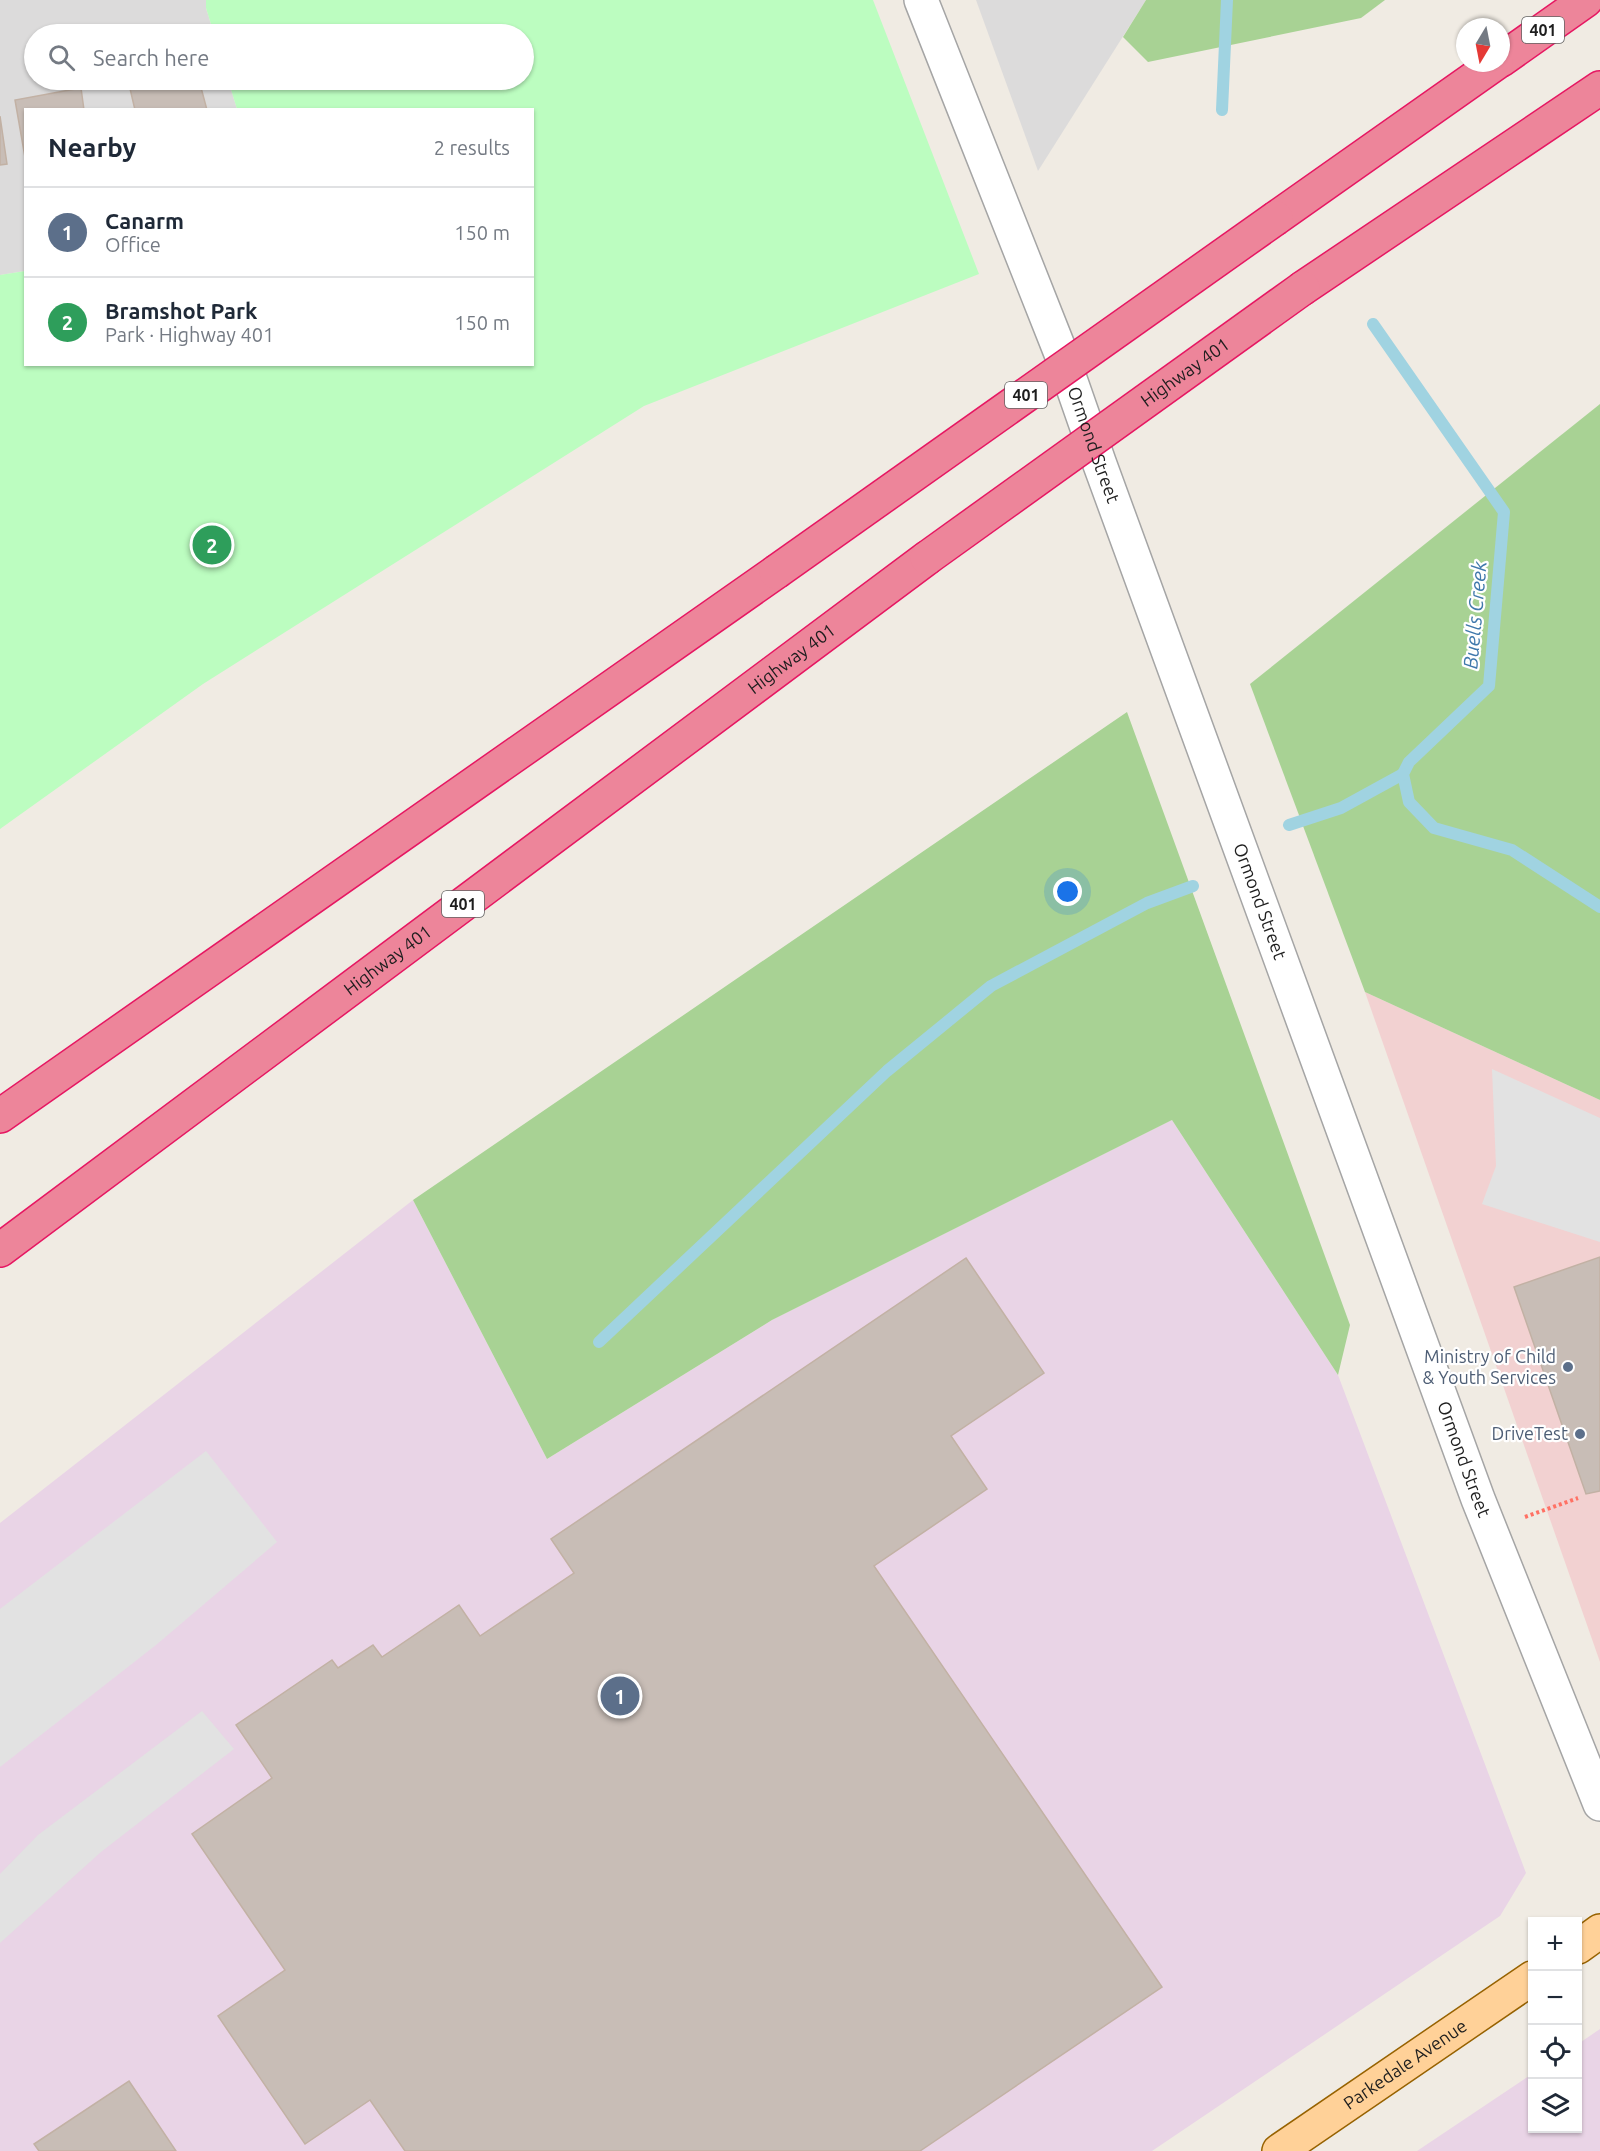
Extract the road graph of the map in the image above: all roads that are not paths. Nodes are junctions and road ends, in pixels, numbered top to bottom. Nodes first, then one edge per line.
1 (921, 0) edge
2 (1586, 0) edge
3 (1510, 54) edge
4 (1483, 72) edge
5 (1600, 88) edge
6 (0, 1116) edge
7 (0, 1250) edge
8 (1600, 1804) edge
9 (1600, 1931) edge
10 (1582, 1944) edge
11 (1528, 1981) edge
12 (1280, 2151) edge

1 - 8 street, Ormond Street
2 - 3 highway, 401
4 - 6 highway, 401, bridge
5 - 7 highway, Highway 401 / 401, bridge
9 - 10 main road
11 - 12 main road, Parkedale Avenue

